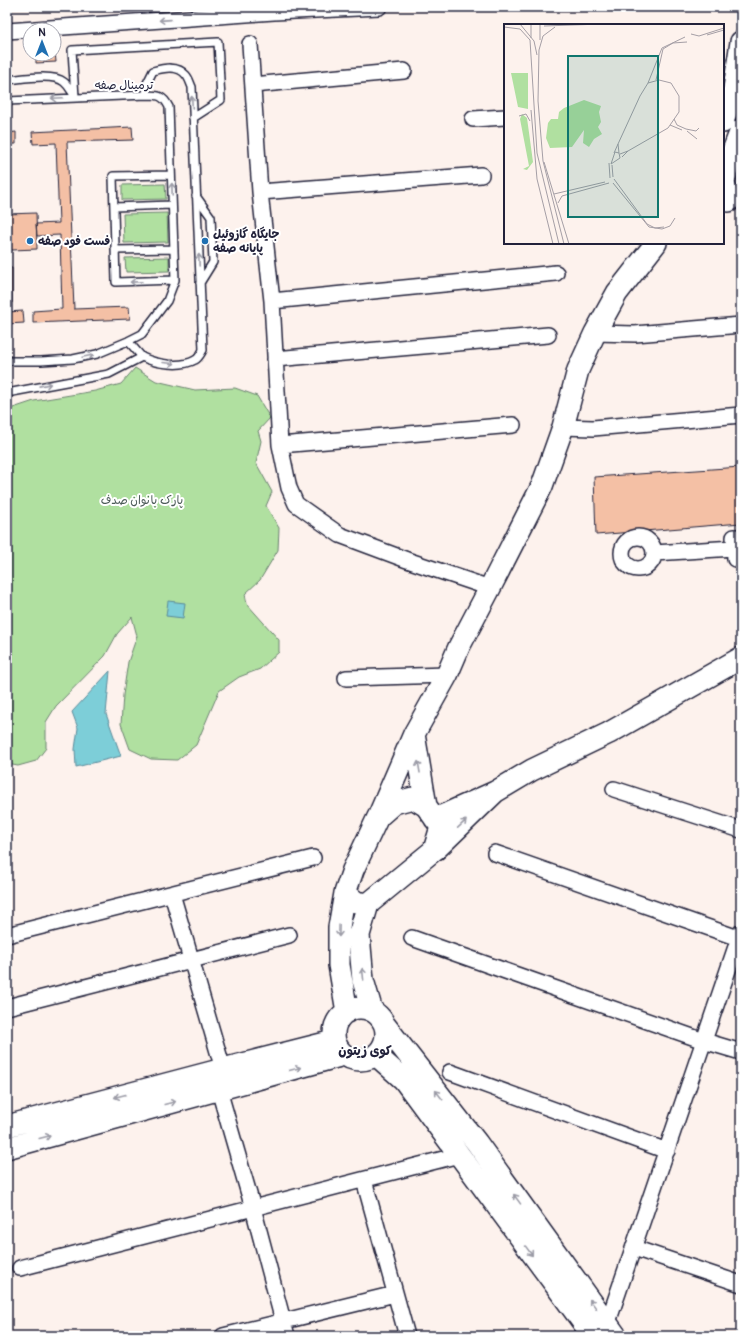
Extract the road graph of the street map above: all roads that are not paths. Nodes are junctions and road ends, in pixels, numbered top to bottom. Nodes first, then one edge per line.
1 (379, 7) edge
2 (274, 10) edge
3 (7, 31) edge
4 (741, 42) edge
5 (250, 44) dead end
6 (404, 71) dead end
7 (7, 80) edge
8 (252, 85) junction
9 (146, 95) junction
10 (75, 97) junction
11 (7, 101) edge
12 (725, 110) edge
13 (504, 117) edge
14 (193, 118) junction
15 (473, 119) dead end
16 (741, 130) edge
17 (171, 175) junction
18 (481, 175) dead end
19 (260, 192) junction
20 (196, 196) junction
21 (731, 202) edge
22 (172, 205) junction
23 (114, 207) junction
24 (655, 244) edge
25 (174, 249) junction
26 (115, 250) junction
27 (556, 273) dead end
28 (175, 280) junction
29 (200, 283) junction
30 (272, 301) junction
31 (741, 325) edge
32 (595, 333) junction
33 (548, 335) dead end
34 (128, 341) junction
35 (142, 357) junction
36 (275, 359) junction
37 (7, 361) edge
38 (7, 393) edge
39 (741, 415) edge
40 (513, 425) dead end
41 (563, 427) junction
42 (280, 445) junction
43 (739, 548) edge
44 (654, 553) dead end
45 (490, 588) junction
46 (741, 658) edge
47 (447, 675) junction
48 (346, 678) dead end
49 (414, 734) junction
50 (614, 789) dead end
51 (495, 792) junction
52 (431, 812) junction
53 (378, 817) junction
54 (741, 830) edge
55 (434, 850) junction
56 (495, 853) dead end
57 (314, 858) dead end
58 (344, 892) junction
59 (172, 894) junction
60 (368, 904) junction
61 (289, 934) dead end
62 (7, 935) edge
63 (740, 937) edge
64 (412, 938) dead end
65 (190, 961) junction
66 (7, 1007) edge
67 (347, 1012) junction
68 (378, 1018) junction
69 (704, 1041) junction
70 (339, 1048) junction
71 (741, 1052) edge
72 (376, 1055) junction
73 (223, 1069) junction
74 (450, 1072) dead end
75 (219, 1090) junction
76 (7, 1126) edge
77 (7, 1148) edge
78 (667, 1151) junction
79 (459, 1155) junction
80 (364, 1180) junction
81 (253, 1208) junction
82 (634, 1248) junction
83 (20, 1268) dead end
84 (741, 1284) edge
85 (395, 1294) junction
86 (284, 1321) junction
87 (602, 1333) edge
88 (223, 1336) edge
89 (288, 1336) edge
90 (407, 1336) edge

1 - 2 street
2 -> 3 street
4 - 12 street
5 - 8 street
6 - 8 street
7 - 10 lane
8 - 19 street
9 - 10 lane, ترمینال صفه
14 -> 9 lane
9 - 17 lane, ترمینال صفه
10 -> 11 lane, ترمینال صفه
10 - 14 lane
13 - 15 street
14 - 20 lane
16 - 21 street
22 -> 17 lane, ترمینال صفه
17 - 23 lane
18 - 19 street
19 - 30 street
29 -> 20 lane
20 - 29 lane
22 - 23 lane
22 - 25 lane, ترمینال صفه
23 - 26 lane
24 - 32 street
25 - 26 lane
25 - 28 lane, ترمینال صفه
28 -> 26 lane
27 - 30 street
28 - 34 lane, ترمینال صفه
35 -> 29 lane
30 - 36 street
31 - 32 street
32 - 41 street
33 - 36 street
34 - 35 lane
37 -> 34 lane, ترمینال صفه
38 -> 35 lane
36 - 42 street
39 - 41 street
40 - 42 street
41 - 45 street
42 - 45 street
43 - 44 street
45 - 47 street
46 - 51 street
47 - 48 street
47 - 49 street
52 -> 49 street
49 - 53 street
50 - 54 street
51 - 52 street
55 -> 51 street
52 - 53 street
52 - 55 street
53 - 58 street
55 - 60 street
56 - 63 street
57 - 59 street
58 - 60 street
58 -> 67 street
59 - 62 street
59 - 65 street
68 -> 60 street
61 - 65 street
63 - 69 street
64 - 69 street
65 - 66 street
65 - 73 street
67 - 68 street
67 - 70 street
68 - 72 street
87 -> 68 street
69 - 71 street
69 - 78 street
70 - 72 street
70 - 73 street
75 -> 70 street
72 - 79 street
73 -> 76 street
74 - 78 street
77 -> 75 street
75 - 81 street
78 - 82 street
79 - 80 street
79 -> 87 street
80 - 81 street
80 - 85 street
81 - 83 street
81 - 86 street
82 - 84 street
82 - 87 street
85 - 86 street
85 - 90 street
86 - 88 street
86 - 89 street

